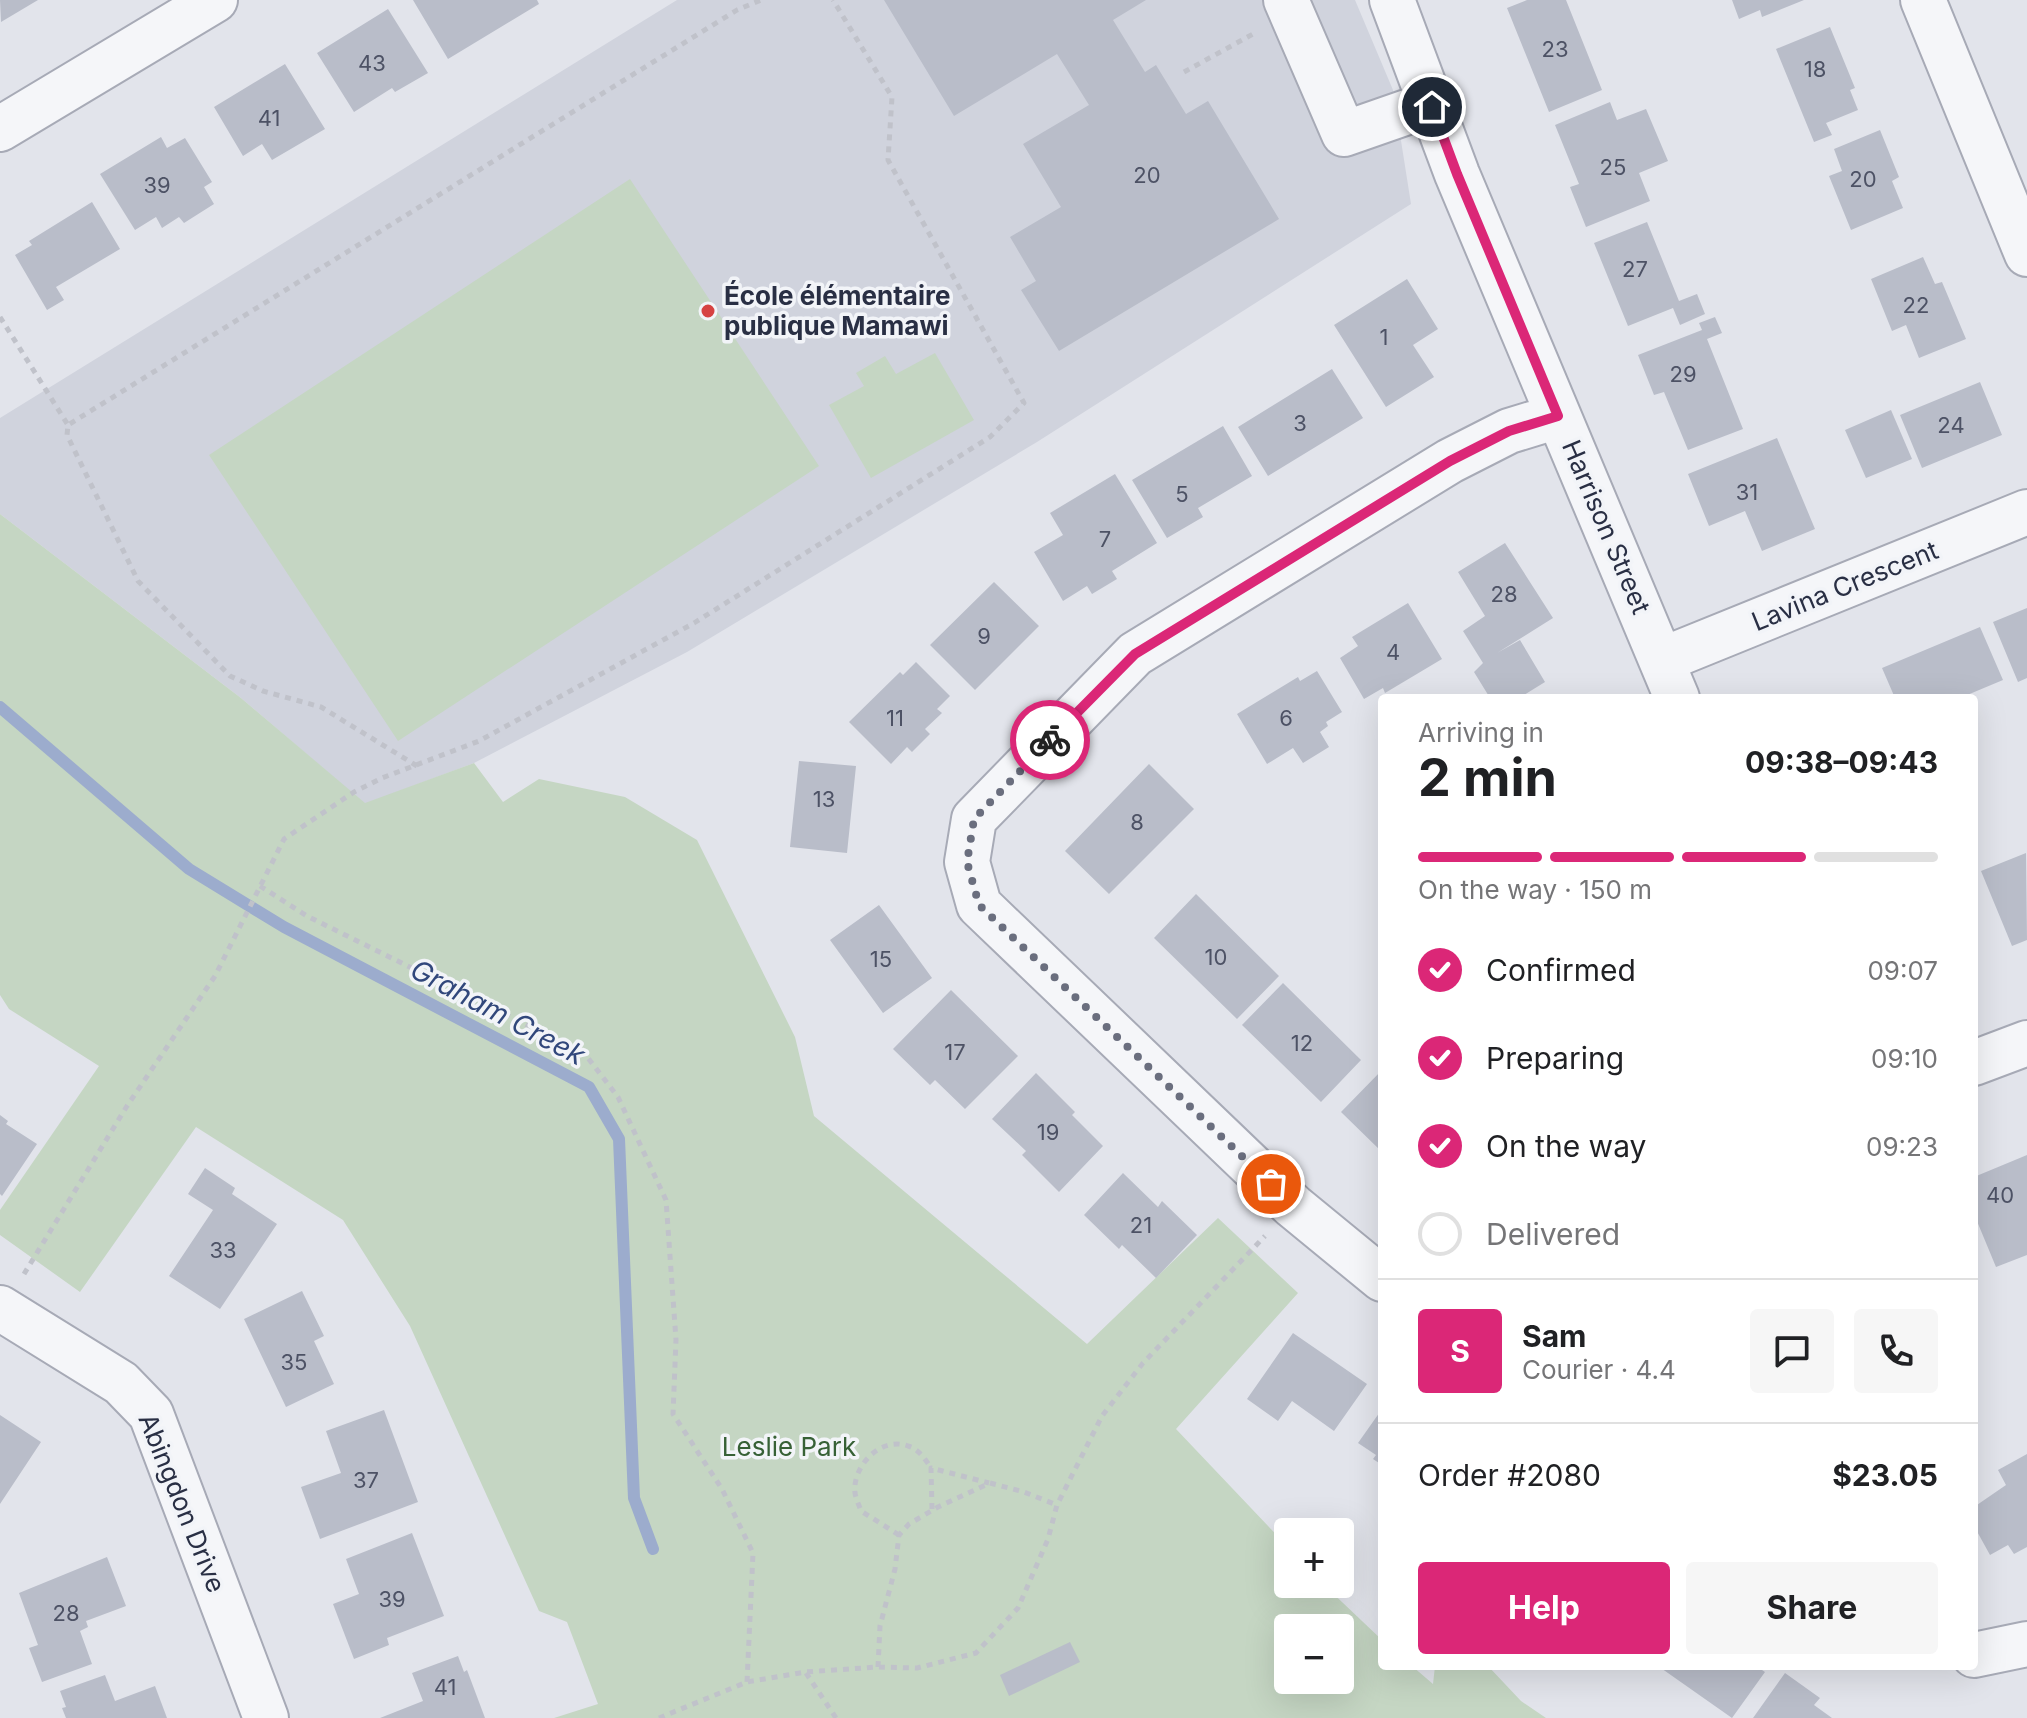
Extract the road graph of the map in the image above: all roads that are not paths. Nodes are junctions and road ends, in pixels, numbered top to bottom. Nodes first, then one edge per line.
1 (215, 0) edge
2 (1392, 0) edge
3 (1923, 0) edge
4 (1289, 7) edge
5 (1432, 107) junction
6 (0, 129) edge
7 (2027, 254) edge
8 (1558, 416) junction
9 (2027, 512) edge
10 (1670, 679) edge
11 (2027, 1043) edge
12 (1978, 1061) edge
13 (1378, 1276) edge
14 (1, 1308) edge
15 (2027, 1644) edge
16 (1978, 1654) edge
17 (266, 1718) edge

1 - 6 street
2 - 5 street, Harrison Street
3 - 7 street
4 - 5 street
5 - 8 street, Harrison Street
8 - 10 street, Harrison Street
8 - 13 street
9 - 10 street, Lavina Crescent
11 - 12 street
14 - 17 street, Abingdon Drive
15 - 16 street

